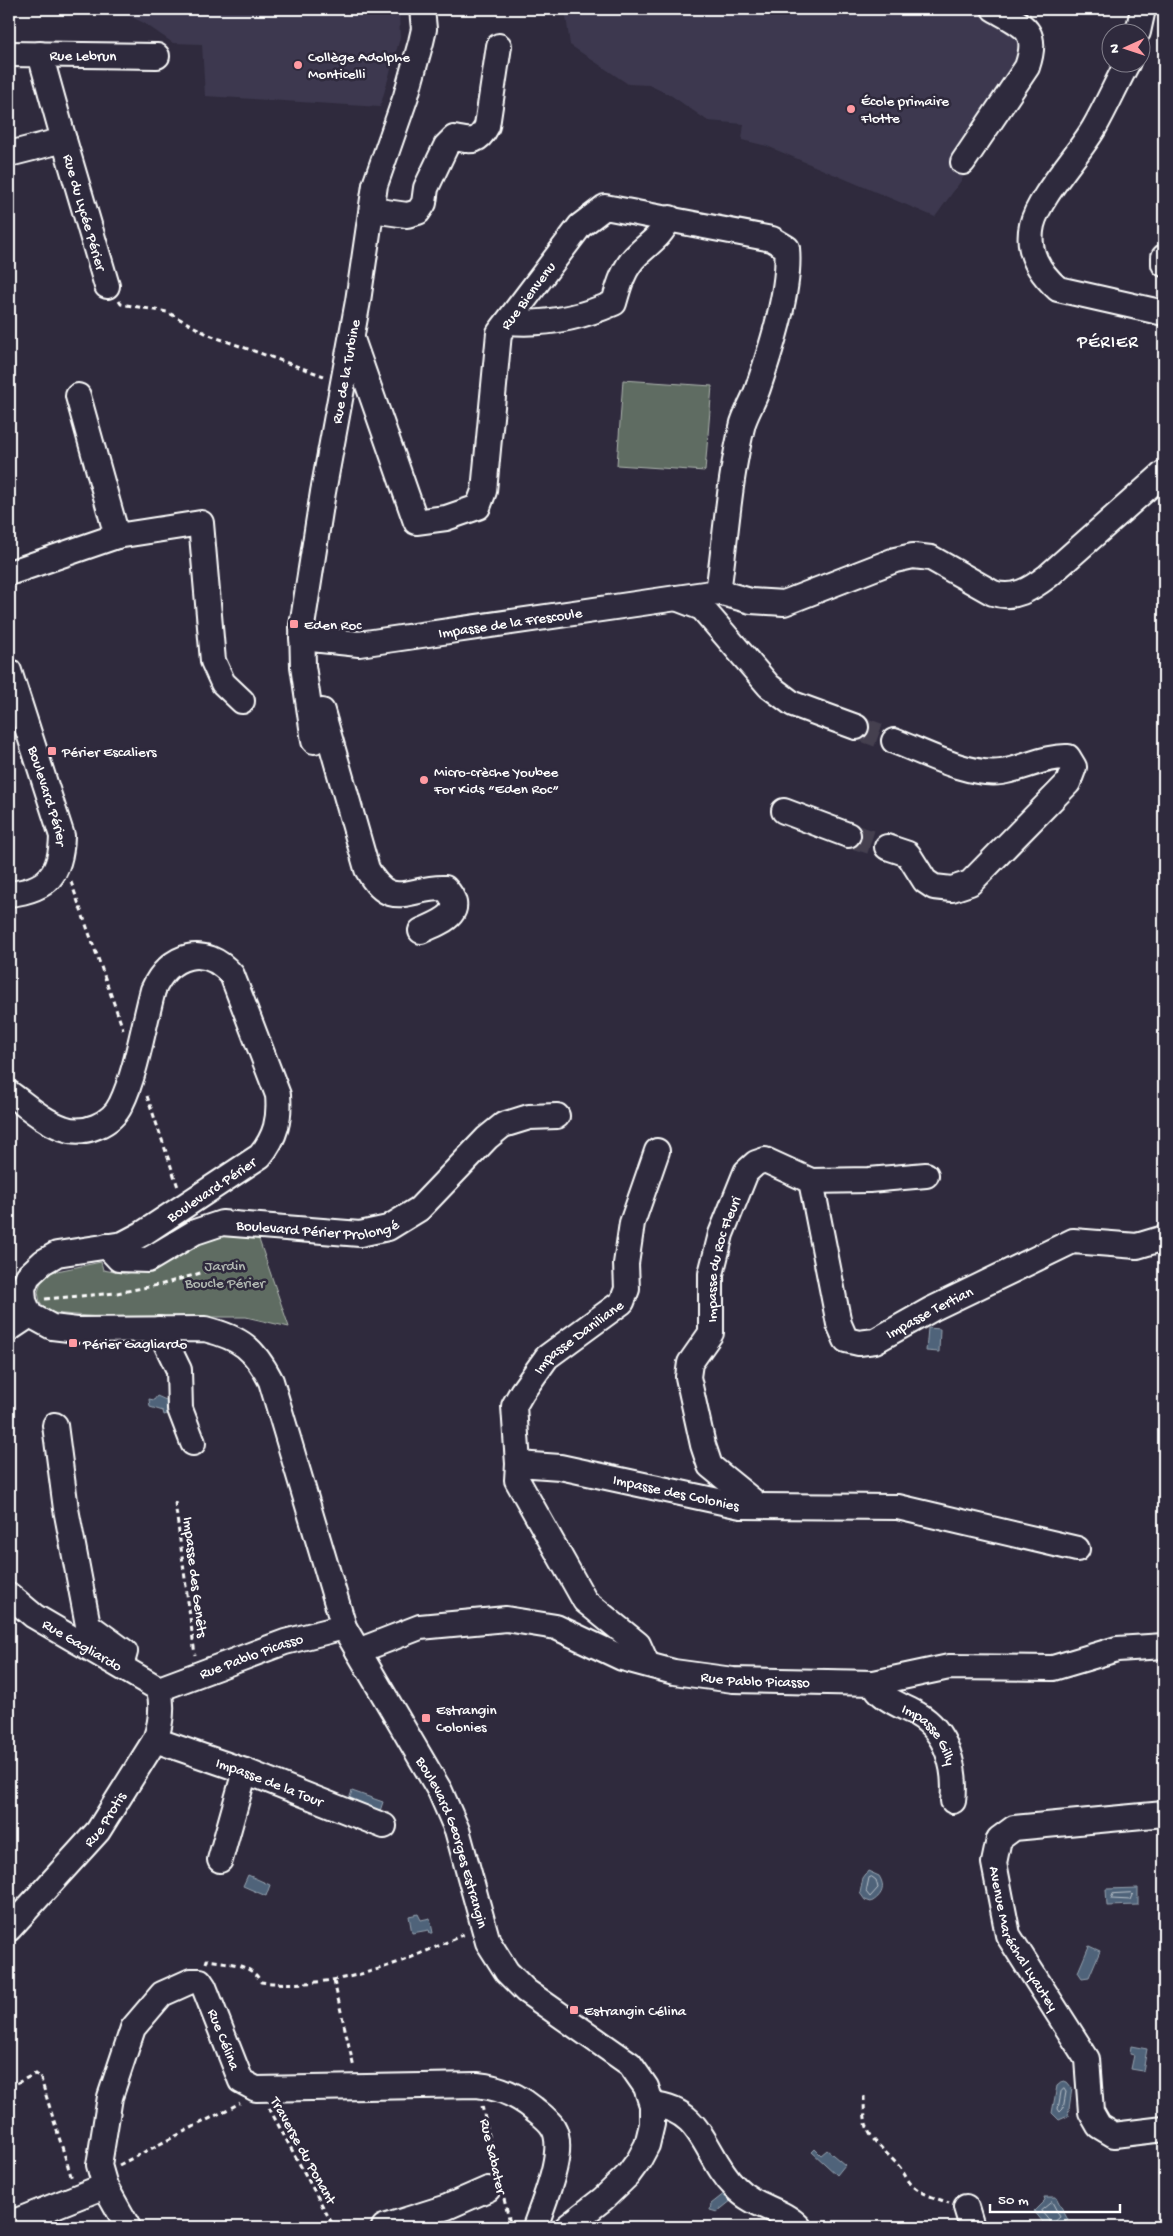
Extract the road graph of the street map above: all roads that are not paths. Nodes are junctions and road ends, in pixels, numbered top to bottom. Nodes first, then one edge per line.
1 (422, 9) edge
2 (994, 9) edge
3 (1143, 9) edge
4 (1140, 22) edge
5 (499, 46) dead end
6 (9, 54) edge
7 (40, 54) junction
8 (157, 56) dead end
9 (1123, 72) edge
10 (64, 140) junction
11 (9, 154) edge
12 (962, 162) dead end
13 (372, 210) junction
14 (670, 218) junction
15 (1164, 257) edge
16 (1164, 264) edge
17 (107, 286) road end
18 (1164, 313) edge
19 (508, 322) junction
20 (352, 339) junction
21 (78, 396) dead end
22 (1164, 473) edge
23 (117, 536) junction
24 (9, 573) edge
25 (718, 592) junction
26 (674, 598) junction
27 (302, 638) junction
28 (303, 666) junction
29 (9, 671) edge
30 (242, 701) dead end
31 (856, 727) tunnel mouth
32 (894, 741) tunnel mouth
33 (314, 742) dead end
34 (784, 811) dead end
35 (848, 834) tunnel mouth
36 (887, 847) tunnel mouth
37 (9, 894) edge
38 (421, 931) dead end
39 (9, 1093) edge
40 (557, 1116) dead end
41 (657, 1151) dead end
42 (926, 1175) dead end
43 (811, 1181) junction
44 (1164, 1238) edge
45 (107, 1246) junction
46 (21, 1297) edge
47 (159, 1329) junction
48 (9, 1330) edge
49 (55, 1425) dead end
50 (193, 1443) dead end
51 (518, 1464) junction
52 (758, 1505) junction
53 (1077, 1550) dead end
54 (9, 1595) edge
55 (344, 1626) junction
56 (1164, 1646) edge
57 (358, 1651) junction
58 (647, 1664) junction
59 (121, 1666) junction
60 (874, 1683) junction
61 (159, 1689) junction
62 (155, 1740) junction
63 (244, 1771) junction
64 (953, 1801) dead end
65 (1164, 1814) edge
66 (384, 1826) dead end
67 (220, 1860) dead end
68 (9, 1928) edge
69 (652, 2106) junction
70 (1164, 2129) edge
71 (103, 2180) junction
72 (496, 2185) road end
73 (9, 2224) edge
74 (128, 2227) edge
75 (384, 2227) edge
76 (535, 2227) edge
77 (567, 2227) edge
78 (799, 2227) edge

1 - 13 street, Rue de la Turbine
2 - 12 street
3 - 4 street
5 - 13 street
6 - 7 street, Rue Lebrun
7 - 8 street, Rue Lebrun
7 - 10 street, Rue du Lycée Périer
9 - 18 street
10 - 11 street, Rue du Lycée Périer
10 - 17 street, Rue du Lycée Périer
13 - 20 street, Rue de la Turbine
14 - 19 street
14 - 19 street, Rue Bienvenu
14 - 25 street, Rue Bienvenu
15 - 16 street
19 - 20 street, Rue Bienvenu
20 - 27 street, Rue de la Turbine
21 - 23 street
22 - 25 street
23 - 24 street
23 - 30 street
25 - 26 street, Impasse de la Frescoule
26 - 27 street, Impasse de la Frescoule
26 - 31 street
27 - 28 street, Rue de la Turbine
28 - 33 street, Rue de la Turbine
28 - 38 street
29 - 37 street, Boulevard Périer
32 - 36 street
34 - 35 street
39 - 45 street, Boulevard Périer
40 - 45 street, Boulevard Périer Prolongé
41 - 51 street, Impasse Daniliane
42 - 43 street, Impasse du Roc Fleuri
43 - 44 street, Impasse Tertian
43 - 52 street, Impasse du Roc Fleuri
45 - 46 street, Boulevard Périer
46 - 47 street
46 - 48 street
47 - 50 street
47 - 55 street, Boulevard Georges Estrangin
49 - 59 street
51 - 52 street, Impasse des Colonies
51 - 58 street
52 - 53 street, Impasse des Colonies
54 - 59 street, Rue Gagliardo
55 - 57 street, Boulevard Georges Estrangin
55 - 61 street, Rue Pablo Picasso
56 - 60 street, Rue Pablo Picasso
57 - 58 street, Rue Pablo Picasso
57 - 69 street, Boulevard Georges Estrangin
58 - 60 street, Rue Pablo Picasso
59 - 61 street, Rue Gagliardo
60 - 64 street, Impasse Gilly
61 - 62 street, Rue Protis
62 - 63 street, Impasse de la Tour
62 - 68 street, Rue Protis
63 - 66 street, Impasse de la Tour
63 - 67 street
65 - 70 street, Avenue Maréchal Lyautey
69 - 77 street, Boulevard Georges Estrangin
69 - 78 street
71 - 73 street
71 - 74 street
71 - 76 street, Rue Célina
72 - 75 street, Rue Sabater

